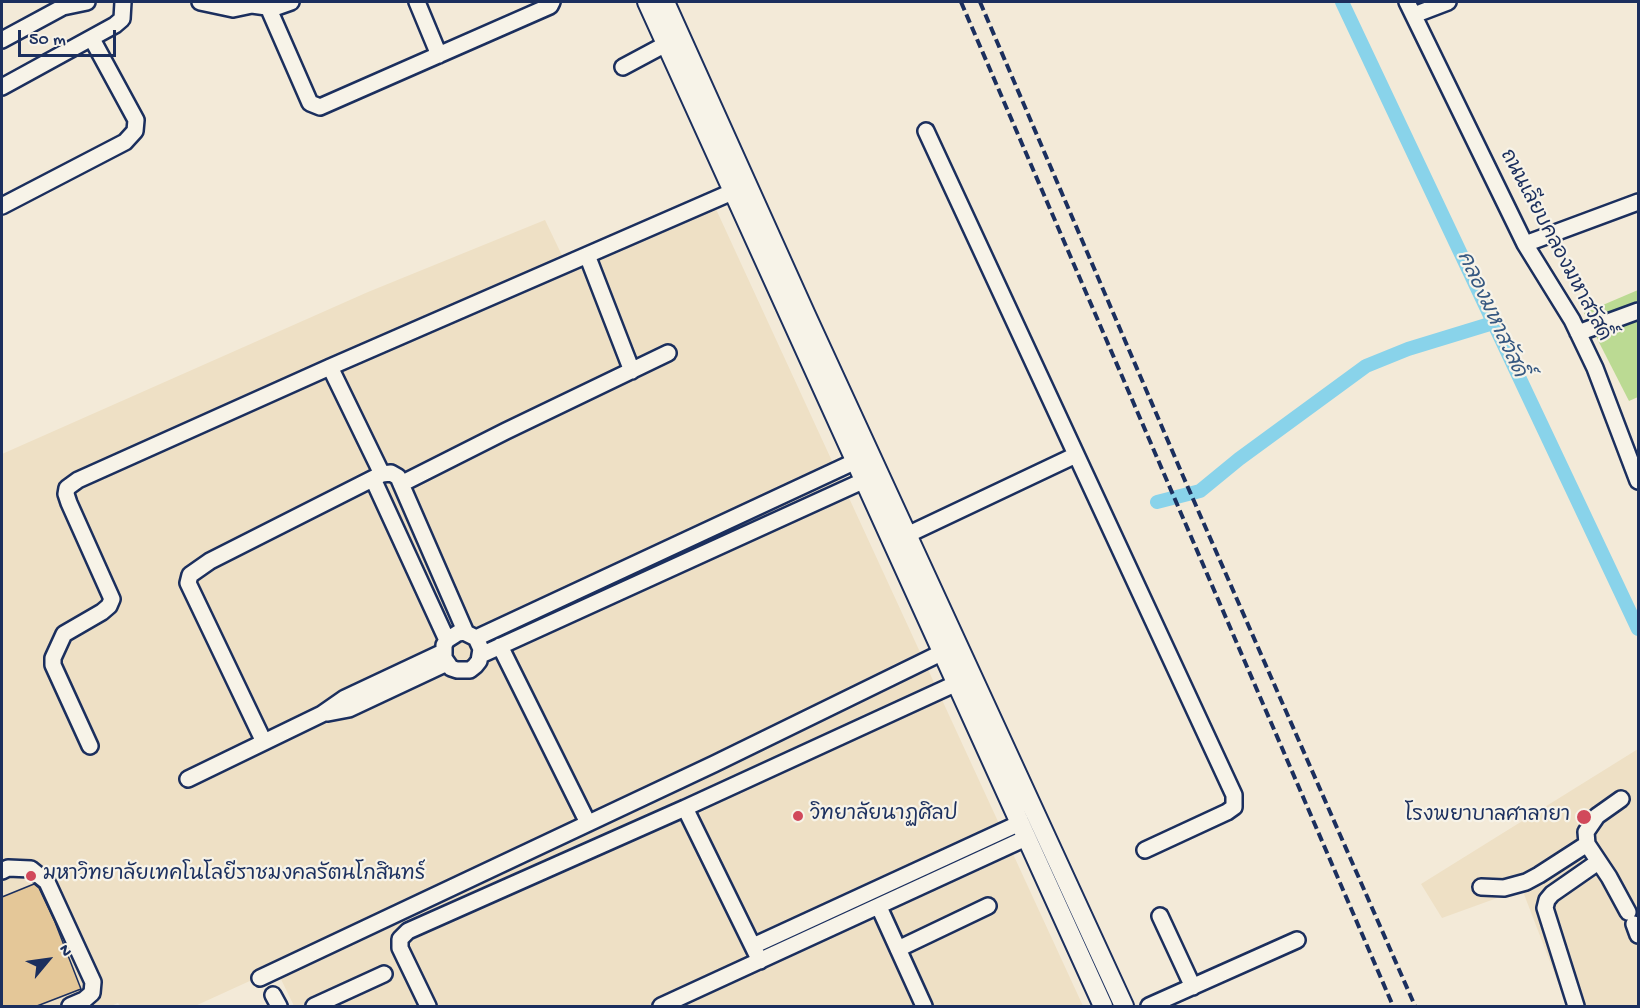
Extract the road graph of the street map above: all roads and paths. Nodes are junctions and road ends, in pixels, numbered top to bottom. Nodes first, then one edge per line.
1 (87, 2) edge
2 (123, 2) edge
3 (200, 2) edge
4 (291, 2) edge
5 (417, 2) edge
6 (552, 2) edge
7 (647, 2) edge
8 (665, 2) edge
9 (1448, 2) edge
10 (258, 4) edge
11 (1410, 8) edge
12 (92, 39) junction
13 (2, 40) edge
14 (666, 44) junction
15 (439, 54) junction
16 (623, 67) dead end
17 (2, 87) edge
18 (926, 132) dead end
19 (732, 192) junction
20 (1638, 202) edge
21 (2, 206) edge
22 (1524, 244) junction
23 (587, 255) junction
24 (1638, 311) edge
25 (1578, 333) junction
26 (668, 353) dead end
27 (330, 367) junction
28 (632, 371) junction
29 (1076, 455) junction
30 (863, 457) junction
31 (378, 476) junction
32 (872, 477) junction
33 (400, 481) junction
34 (1638, 481) edge
35 (907, 535) junction
36 (471, 636) junction
37 (500, 646) junction
38 (445, 652) junction
39 (943, 652) junction
40 (481, 655) junction
41 (957, 683) junction
42 (264, 742) junction
43 (90, 746) dead end
44 (188, 779) dead end
45 (1621, 799) dead end
46 (685, 808) junction
47 (588, 823) junction
48 (1030, 835) junction
49 (1587, 844) junction
50 (1145, 850) dead end
51 (1598, 862) junction
52 (2, 871) edge
53 (1539, 875) junction
54 (1481, 887) dead end
55 (1552, 894) junction
56 (988, 906) dead end
57 (879, 907) junction
58 (1160, 916) dead end
59 (1633, 924) edge
60 (1297, 940) dead end
61 (753, 946) junction
62 (898, 949) junction
63 (760, 961) junction
64 (384, 974) dead end
65 (260, 978) dead end
66 (1193, 987) junction
67 (70, 1006) edge
68 (314, 1006) edge
69 (428, 1006) edge
70 (661, 1006) edge
71 (924, 1006) edge
72 (1103, 1006) edge
73 (1124, 1006) edge
74 (1149, 1006) edge
75 (1576, 1006) edge

1 - 13 street
2 - 12 street
3 - 10 street
4 - 10 street
5 - 15 street
6 - 15 street
7 - 14 main road
8 - 30 main road
9 - 11 street
10 - 15 street
11 - 22 street, ถนนเลียบคลองมหาสวัสดิ์
12 - 17 street
12 - 21 street
14 - 16 street
14 - 19 main road
18 - 29 street
19 - 23 street
19 - 30 main road
20 - 22 street
22 - 25 street, ถนนเลียบคลองมหาสวัสดิ์
23 - 27 street
23 - 28 street
24 - 25 street
25 - 34 street, ถนนเลียบคลองมหาสวัสดิ์
26 - 28 street
27 - 31 street
27 - 43 street
28 - 33 street
29 - 35 street
29 - 50 street
30 - 32 main road
30 - 36 street
31 - 33 street
31 - 38 street
31 - 42 street
32 - 35 main road
32 - 37 street
32 - 39 main road
33 - 36 street
35 - 48 main road
36 - 38 street
36 - 40 street
37 - 40 street
37 - 47 street
38 - 40 street
38 - 42 street
39 - 41 main road
39 - 47 street
41 - 46 street
41 - 48 main road
42 - 44 street
45 - 49 street
46 - 61 street
46 - 69 street
47 - 65 street
48 - 57 street
48 - 61 street
48 - 72 main road
48 - 73 main road
49 - 51 street
49 - 53 street
51 - 55 street
51 - 59 street
52 - 67 street
53 - 54 street
53 - 55 street
55 - 75 street
56 - 62 street
57 - 62 street
57 - 63 street
58 - 66 street
60 - 66 street
61 - 63 street
62 - 71 street
63 - 70 street
64 - 68 street
66 - 74 street

